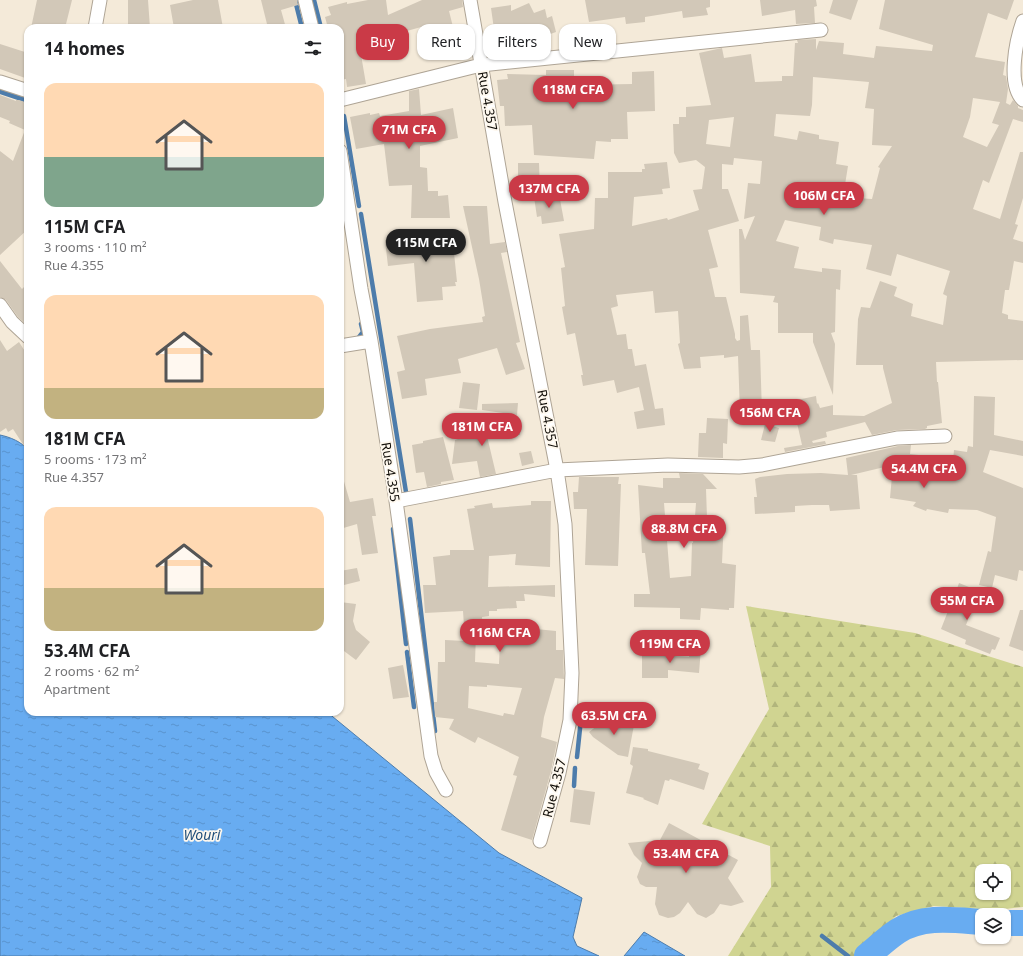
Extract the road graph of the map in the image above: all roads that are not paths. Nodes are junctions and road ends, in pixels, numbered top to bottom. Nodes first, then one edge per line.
1 (100, 0) edge
2 (305, 0) edge
3 (470, 0) edge
4 (1023, 21) edge
5 (96, 24) edge
6 (311, 24) edge
7 (821, 30) dead end
8 (481, 65) junction
9 (0, 82) edge
10 (24, 90) edge
11 (344, 99) edge
12 (1023, 100) edge
13 (344, 178) edge
14 (0, 305) edge
15 (24, 333) edge
16 (371, 341) junction
17 (344, 345) edge
18 (945, 436) dead end
19 (557, 470) junction
20 (396, 501) junction
21 (446, 790) dead end
22 (540, 841) dead end

1 - 5 street
2 - 6 street
3 - 8 street, Rue 4.357
4 - 12 street
7 - 8 street
8 - 11 street
8 - 19 street, Rue 4.357
9 - 10 street
13 - 16 street, Rue 4.355
14 - 15 street
16 - 17 street
16 - 20 street, Rue 4.355
18 - 19 street
19 - 20 street
19 - 22 street, Rue 4.357
20 - 21 street, Rue 4.355

